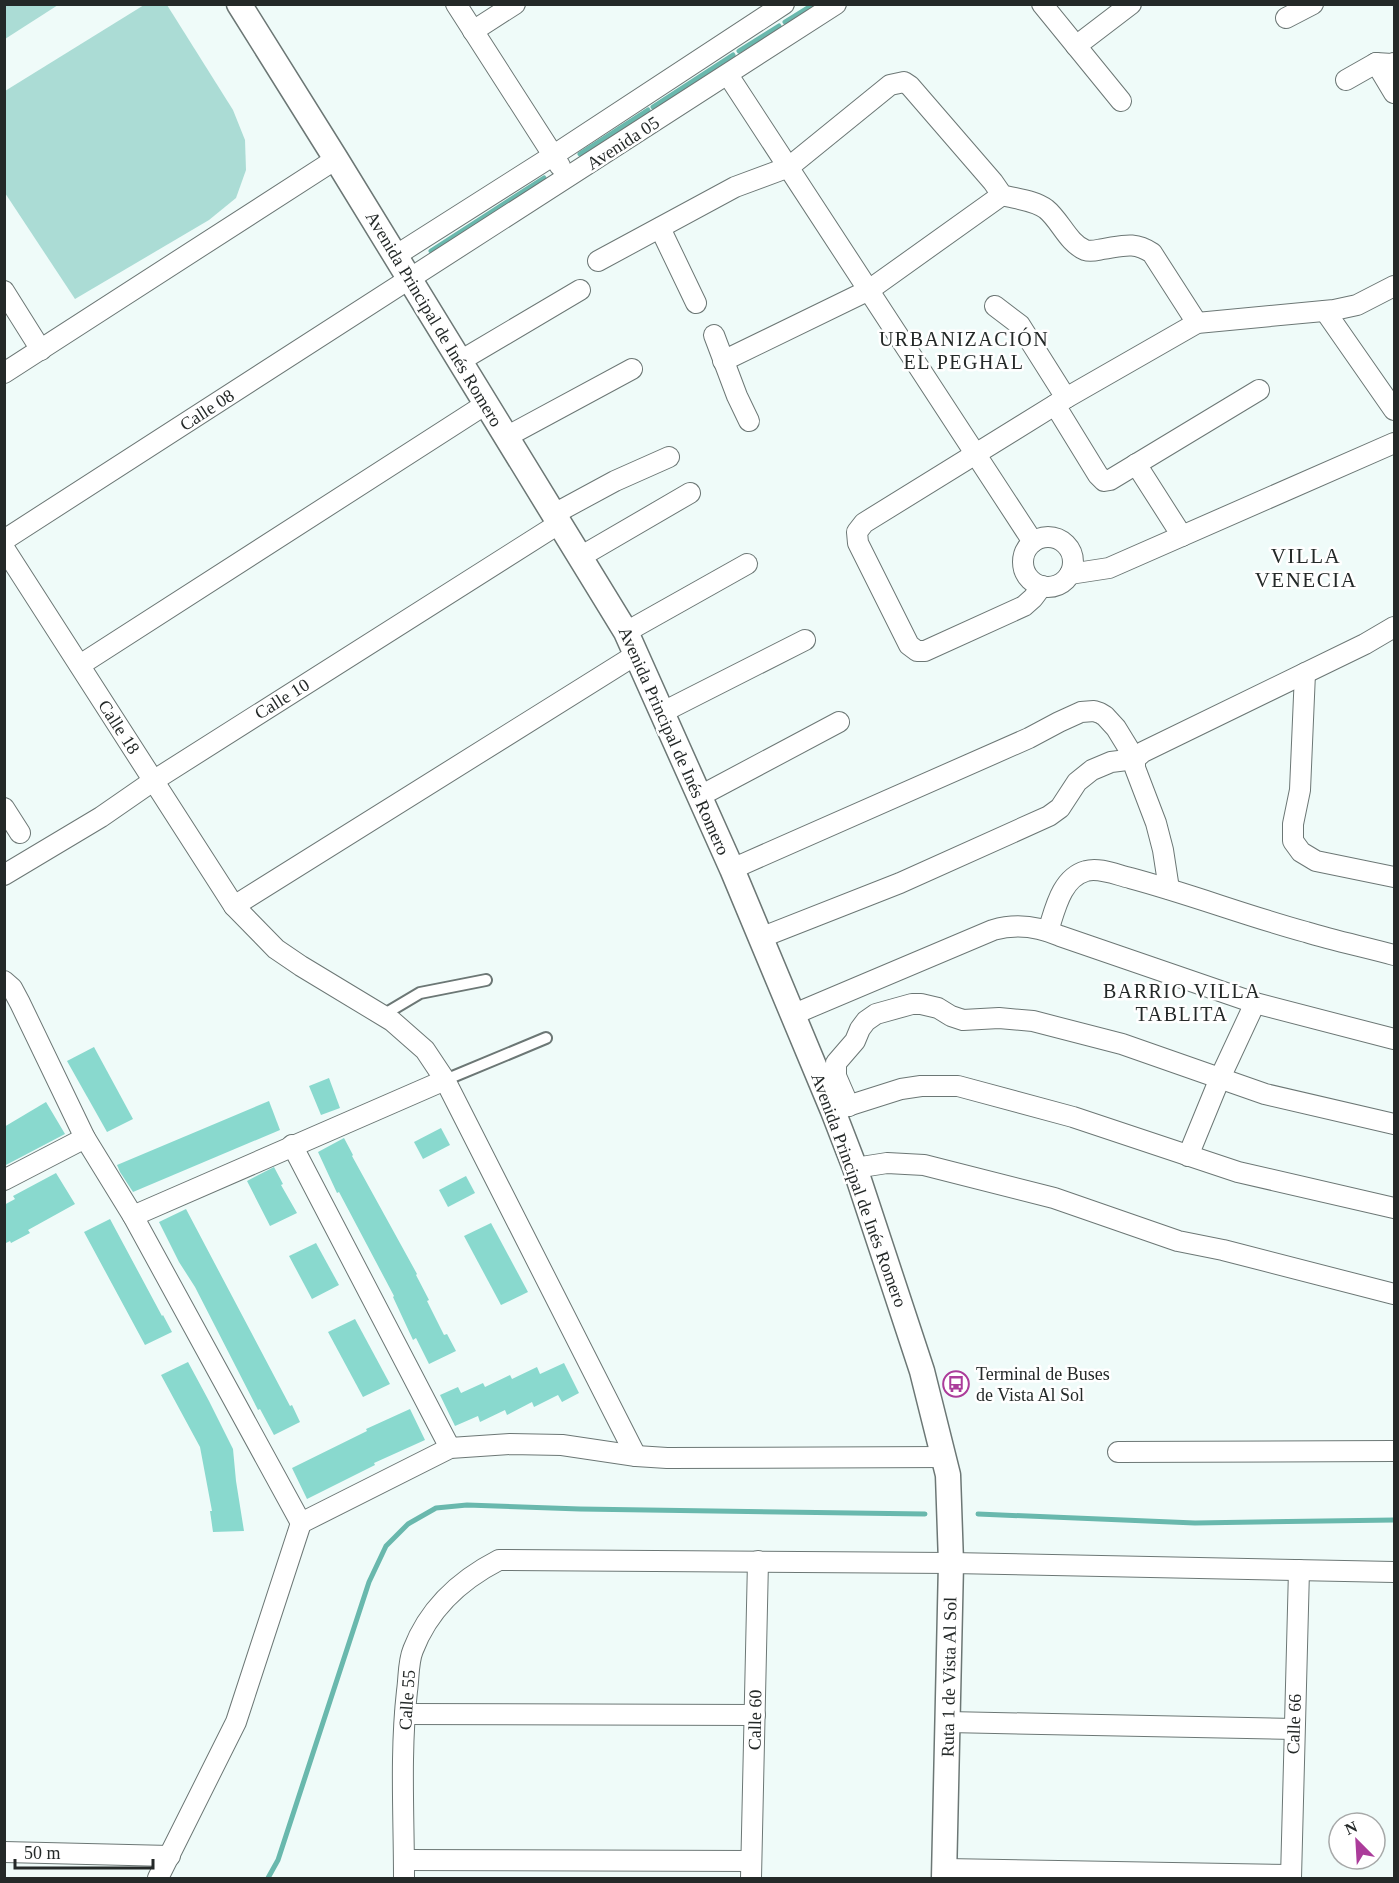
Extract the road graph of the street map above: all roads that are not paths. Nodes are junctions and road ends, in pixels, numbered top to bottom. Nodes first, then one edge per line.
1 (239, 4) edge
2 (456, 4) edge
3 (515, 4) edge
4 (784, 4) edge
5 (836, 4) edge
6 (1042, 4) edge
7 (1131, 4) edge
8 (1313, 4) edge
9 (1287, 18) dead end
10 (473, 31) junction
11 (1076, 46) junction
12 (1385, 63) edge
13 (728, 75) junction
14 (1347, 80) dead end
15 (1395, 93) edge
16 (1121, 102) dead end
17 (554, 155) junction
18 (336, 159) junction
19 (789, 167) junction
20 (568, 178) junction
21 (1002, 195) junction
22 (660, 228) junction
23 (395, 256) junction
24 (598, 261) dead end
25 (410, 279) junction
26 (1395, 286) edge
27 (580, 290) dead end
28 (869, 290) junction
29 (4, 291) edge
30 (696, 303) dead end
31 (995, 306) dead end
32 (1325, 311) junction
33 (1197, 323) junction
34 (714, 335) dead end
35 (42, 350) junction
36 (460, 361) junction
37 (723, 361) junction
38 (632, 369) dead end
39 (4, 373) edge
40 (1259, 390) dead end
41 (1060, 401) junction
42 (486, 404) junction
43 (1395, 410) edge
44 (749, 421) dead end
45 (506, 437) junction
46 (1393, 448) edge
47 (976, 454) junction
48 (669, 457) dead end
49 (1136, 464) junction
50 (690, 493) dead end
51 (557, 519) junction
52 (1182, 536) junction
53 (4, 540) edge
54 (1033, 542) junction
55 (4, 548) edge
56 (580, 557) junction
57 (747, 564) dead end
58 (1070, 574) junction
59 (1042, 586) junction
60 (1395, 627) edge
61 (626, 632) junction
62 (805, 640) dead end
63 (638, 654) junction
64 (80, 665) junction
65 (1305, 673) junction
66 (663, 712) junction
67 (839, 722) dead end
68 (1135, 759) junction
69 (153, 781) junction
70 (700, 796) junction
71 (4, 808) edge
72 (20, 833) dead end
73 (732, 869) junction
74 (4, 875) edge
75 (1395, 877) edge
76 (1169, 889) junction
77 (234, 906) junction
78 (1048, 931) junction
79 (760, 938) junction
80 (1395, 955) edge
81 (486, 980) dead end
82 (4, 981) edge
83 (1255, 1003) junction
84 (383, 1015) junction
85 (792, 1015) junction
86 (546, 1038) dead end
87 (1395, 1039) edge
88 (1220, 1078) junction
89 (445, 1080) junction
90 (841, 1109) junction
91 (1395, 1124) edge
92 (85, 1138) junction
93 (292, 1145) junction
94 (1188, 1156) junction
95 (855, 1168) junction
96 (4, 1180) edge
97 (1395, 1208) edge
98 (133, 1216) junction
99 (1395, 1294) edge
100 (450, 1448) junction
101 (1395, 1451) edge
102 (1118, 1452) dead end
103 (636, 1456) junction
104 (946, 1466) junction
105 (301, 1523) junction
106 (758, 1561) junction
107 (951, 1563) junction
108 (1299, 1570) junction
109 (1395, 1572) edge
110 (405, 1714) junction
111 (755, 1715) junction
112 (948, 1722) junction
113 (1294, 1729) junction
114 (4, 1852) edge
115 (170, 1856) junction
116 (404, 1869) edge
117 (751, 1870) edge
118 (944, 1874) edge
119 (1291, 1877) edge
120 (158, 1878) edge

1 - 18 street, Avenida Principal de Inés Romero
2 - 10 street
3 - 10 street
4 - 17 street, Avenida 05
5 - 13 street, Avenida 05
6 - 11 street
7 - 11 street
8 - 9 street
10 - 17 street
11 - 16 street
12 - 14 street
12 - 15 street
13 - 19 street
13 - 20 street, Avenida 05
17 - 20 street
17 - 23 street, Avenida 05
18 - 23 street, Avenida Principal de Inés Romero
18 - 35 street
19 - 21 street
19 - 22 street
19 - 28 street
20 - 25 street, Avenida 05
21 - 28 street
21 - 33 street
22 - 24 street
22 - 30 street
23 - 25 street, Avenida Principal de Inés Romero
25 - 36 street, Avenida Principal de Inés Romero
25 - 53 street, Calle 08
26 - 32 street
27 - 36 street
28 - 37 street
28 - 47 street
29 - 35 street
31 - 41 street
32 - 33 street
32 - 43 street
33 - 41 street
34 - 37 street
35 - 39 street
36 - 42 street, Avenida Principal de Inés Romero
37 - 44 street
38 - 45 street
40 - 49 street
41 - 47 street
41 - 49 street
42 - 45 street, Avenida Principal de Inés Romero
42 - 64 street
45 - 51 street, Avenida Principal de Inés Romero
46 - 52 street
47 - 54 street
47 - 59 street
48 - 51 street, Calle 10
49 - 52 street
50 - 56 street
51 - 56 street, Avenida Principal de Inés Romero
51 - 69 street, Calle 10
52 - 58 street
54 - 58 street
54 - 59 street
55 - 64 street, Calle 18
56 - 61 street, Avenida Principal de Inés Romero
57 - 61 street
58 - 59 street
60 - 65 street
61 - 63 street, Avenida Principal de Inés Romero
62 - 66 street
63 - 66 street, Avenida Principal de Inés Romero
63 - 77 street
64 - 69 street, Calle 18
65 - 68 street
65 - 75 street
66 - 70 street, Avenida Principal de Inés Romero
67 - 70 street
68 - 73 street
68 - 76 street
68 - 79 street
69 - 74 street, Calle 10
69 - 77 street, Calle 18
70 - 73 street, Avenida Principal de Inés Romero
71 - 72 street
73 - 79 street, Avenida Principal de Inés Romero
76 - 78 street
76 - 80 street
77 - 84 street, Calle 18
78 - 83 street
78 - 85 street
79 - 85 street, Avenida Principal de Inés Romero
81 - 84 lane
82 - 92 street
83 - 87 street
83 - 88 street
84 - 89 street, Calle 18
85 - 90 street, Avenida Principal de Inés Romero
86 - 89 lane
88 - 90 street
88 - 91 street
88 - 94 street
89 - 93 street
89 - 103 street, Calle 18
90 - 94 street
90 - 95 street, Avenida Principal de Inés Romero
92 - 96 street
92 - 98 street
93 - 98 street
93 - 100 street
94 - 97 street
95 - 99 street
95 - 104 street, Avenida Principal de Inés Romero
98 - 105 street
100 - 103 street
100 - 105 street
101 - 102 street
103 - 104 street
104 - 107 street, Ruta 1 de Vista Al Sol
105 - 115 street
106 - 107 street
106 - 110 street, Calle 55
106 - 111 street, Calle 60
107 - 108 street
107 - 112 street, Ruta 1 de Vista Al Sol
108 - 109 street
108 - 113 street, Calle 66
110 - 111 street
110 - 116 street, Calle 55
111 - 117 street, Calle 60
112 - 113 street
112 - 118 street, Ruta 1 de Vista Al Sol
113 - 119 street, Calle 66
114 - 115 street
115 - 120 street
116 - 117 street
118 - 119 street

